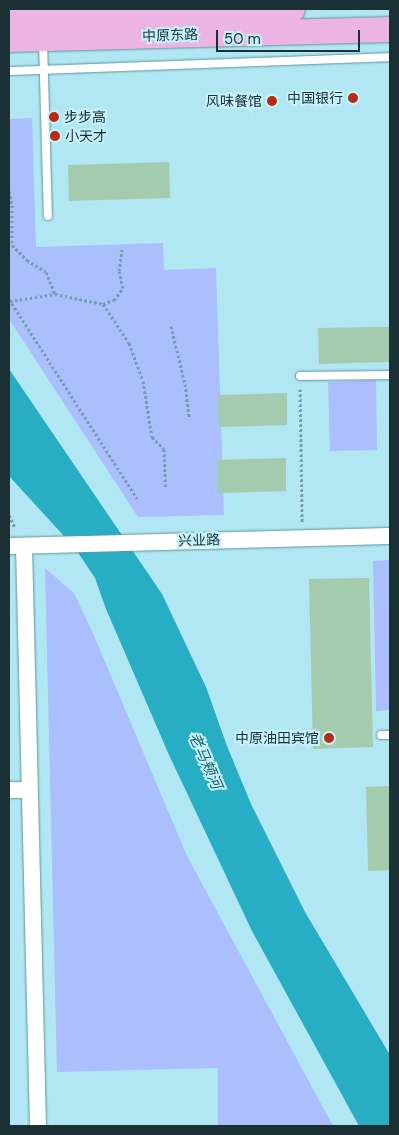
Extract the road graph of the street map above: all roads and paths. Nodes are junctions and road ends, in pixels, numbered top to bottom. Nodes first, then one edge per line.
1 (292, 9) edge
2 (162, 10) edge
3 (9, 16) edge
4 (390, 29) edge
5 (43, 39) junction
6 (9, 40) edge
7 (390, 57) edge
8 (43, 69) junction
9 (9, 70) edge
10 (9, 191) edge
11 (48, 216) dead end
12 (122, 249) dead end
13 (55, 294) junction
14 (10, 300) edge
15 (103, 304) junction
16 (171, 326) dead end
17 (390, 375) edge
18 (300, 376) joint
19 (189, 418) dead end
20 (165, 487) dead end
21 (137, 498) dead end
22 (390, 536) edge
23 (302, 538) junction
24 (16, 546) edge
25 (390, 735) edge
26 (381, 736) dead end
27 (9, 790) edge
28 (29, 790) junction
29 (38, 1126) edge

1 - 2 main road, 中原东路
2 - 3 main road, 中原东路
4 - 5 main road, 中原东路
5 - 6 main road, 中原东路
5 - 8 lane
7 - 8 lane
8 - 9 lane
8 - 11 lane
10 - 13 path
12 - 15 path
13 - 14 path
13 - 15 path
14 - 21 path
15 - 20 path
16 - 19 path
17 - 18 lane
18 - 23 path
22 - 23 street, 兴业路
23 - 24 street, 兴业路
24 - 28 street
25 - 26 lane
27 - 28 street
28 - 29 street

